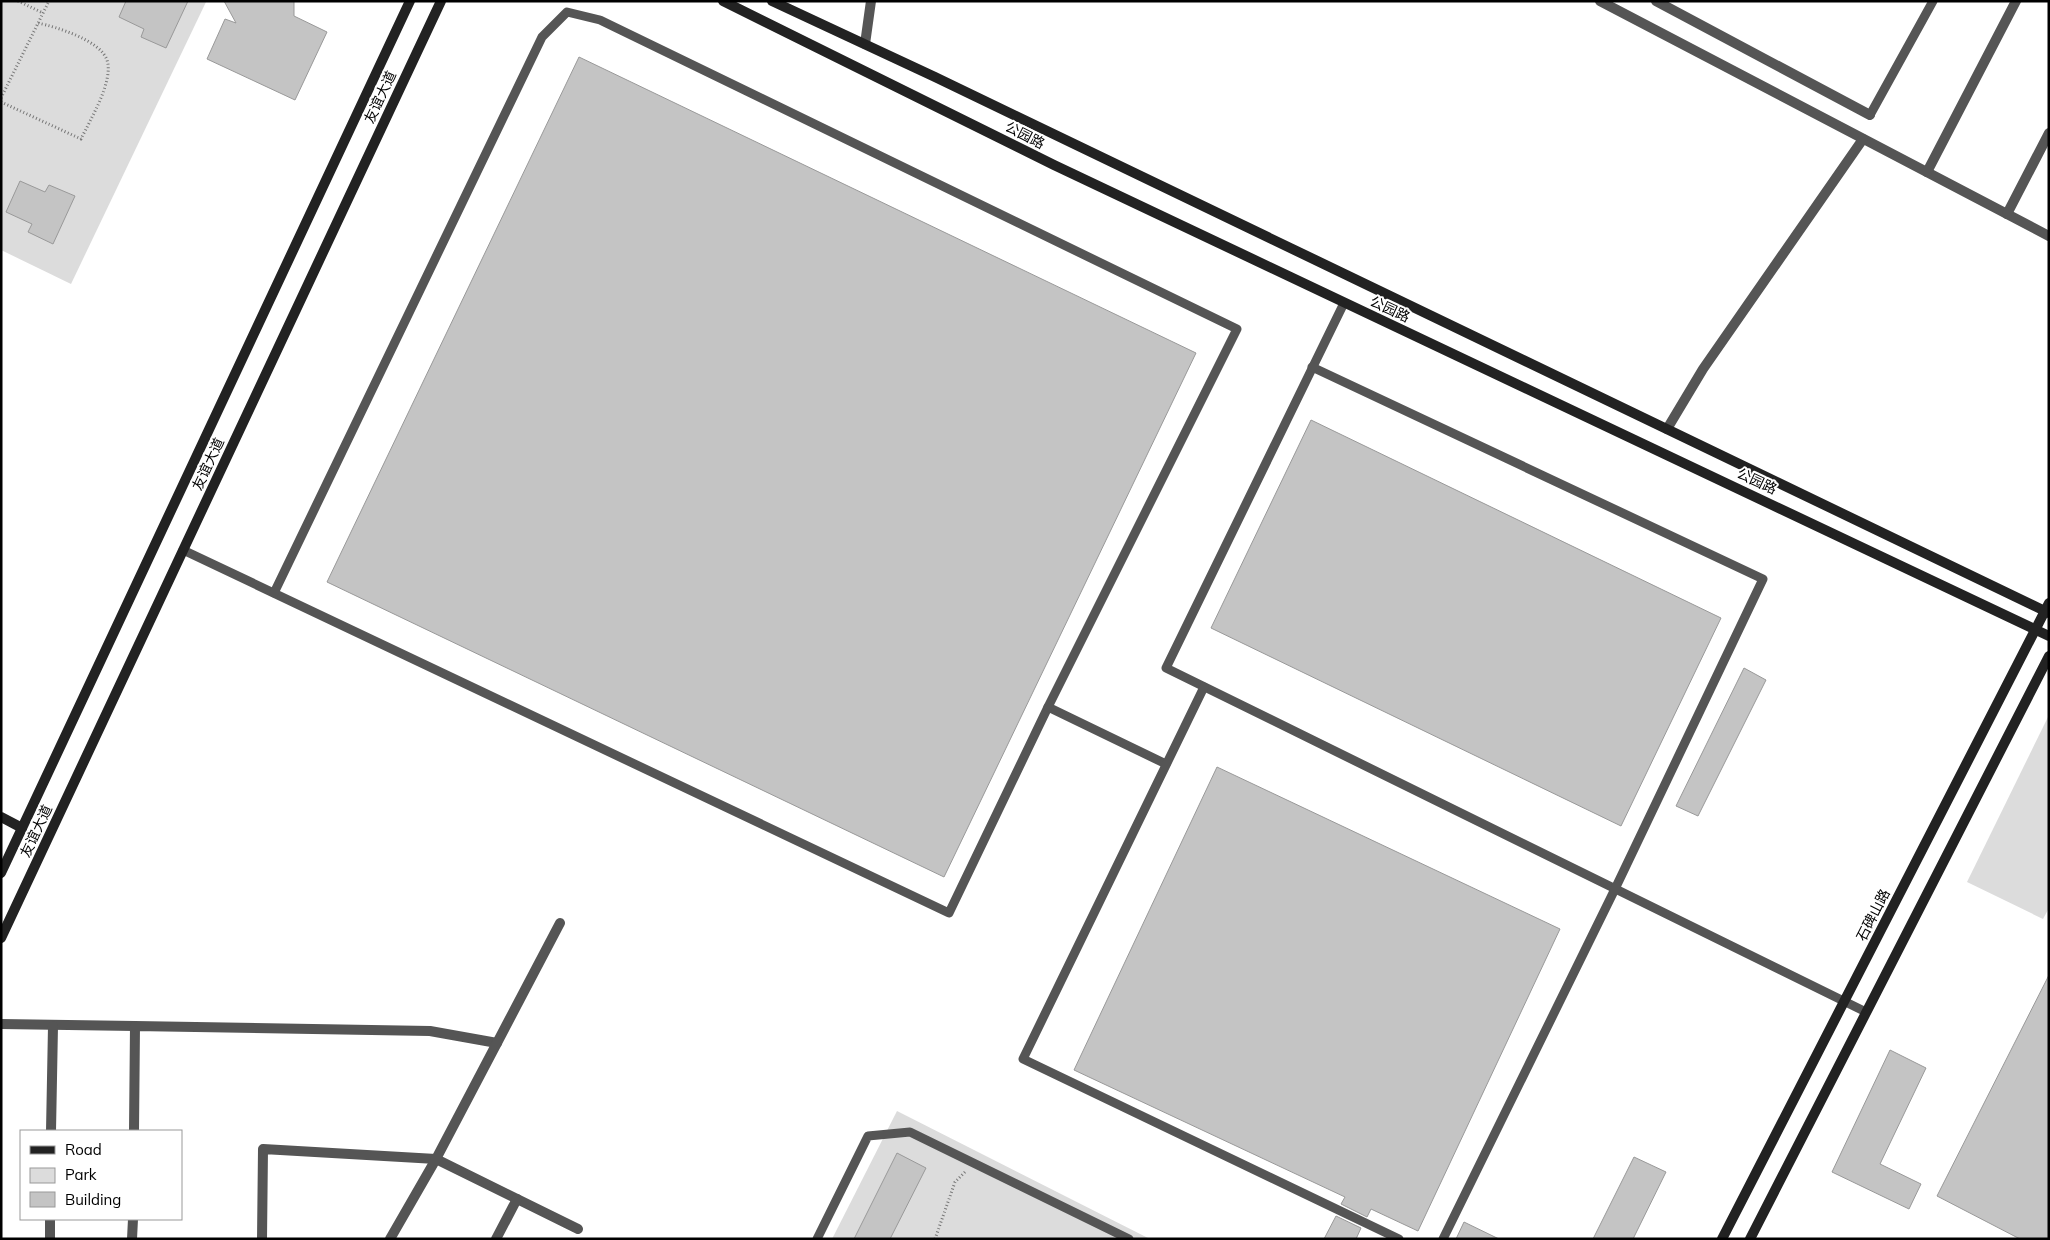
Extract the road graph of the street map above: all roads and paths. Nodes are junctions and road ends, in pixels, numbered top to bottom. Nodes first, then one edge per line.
1 (18, 1) edge
2 (49, 1) edge
3 (410, 1) edge
4 (441, 1) edge
5 (723, 1) edge
6 (871, 1) edge
7 (1600, 1) edge
8 (1656, 1) edge
9 (1933, 1) edge
10 (2016, 1) edge
11 (775, 2) edge
12 (43, 13) junction
13 (38, 24) junction
14 (865, 44) junction
15 (1, 98) edge
16 (1, 102) edge
17 (1870, 115) joint
18 (2049, 133) edge
19 (1863, 139) junction
20 (1927, 172) junction
21 (2007, 214) junction
22 (2049, 236) edge
23 (1344, 303) junction
24 (1312, 367) junction
25 (1666, 429) junction
26 (183, 550) junction
27 (274, 593) junction
28 (2047, 609) edge
29 (2035, 629) junction
30 (2049, 636) edge
31 (2049, 656) edge
32 (1204, 687) junction
33 (1048, 707) junction
34 (1166, 764) junction
35 (1, 817) edge
36 (22, 828) junction
37 (1, 873) edge
38 (1615, 889) junction
39 (560, 923) dead end
40 (1, 938) edge
41 (1844, 1002) junction
42 (1866, 1012) junction
43 (1, 1024) edge
44 (53, 1026) junction
45 (136, 1026) junction
46 (497, 1043) junction
47 (51, 1130) edge
48 (134, 1130) edge
49 (436, 1159) junction
50 (972, 1173) dead end
51 (518, 1199) junction
52 (50, 1220) edge
53 (133, 1220) edge
54 (578, 1229) dead end
55 (50, 1239) edge
56 (132, 1239) edge
57 (262, 1239) edge
58 (390, 1239) edge
59 (496, 1239) edge
60 (816, 1239) edge
61 (935, 1239) edge
62 (1129, 1239) edge
63 (1399, 1239) edge
64 (1442, 1239) edge
65 (1722, 1239) edge
66 (1750, 1239) edge

1 - 12 path
2 - 12 path
3 - 36 street, 友谊大道
4 - 26 street, 友谊大道
5 - 23 street, 公园路
6 - 14 street
7 - 19 street
8 - 17 street
9 - 17 lane
10 - 20 street
11 - 14 street
12 - 13 path
13 - 15 path
13 - 16 path
14 - 25 street
18 - 21 street
19 - 20 street
19 - 25 street
20 - 21 street
21 - 22 street
23 - 24 lane
23 - 29 street, 公园路
24 - 32 lane
24 - 38 lane
25 - 28 street
26 - 27 lane
26 - 40 street, 友谊大道
27 - 33 lane
27 - 33 lane
28 - 29 street, 石碑山路
29 - 30 street, 公园路
29 - 41 street, 石碑山路
31 - 42 street
32 - 34 lane
32 - 38 lane
33 - 34 lane
34 - 63 lane
35 - 36 street
36 - 37 street, 友谊大道
38 - 41 lane
38 - 64 lane
39 - 46 street
41 - 42 lane
41 - 65 street, 石碑山路
42 - 66 street
43 - 44 street
44 - 45 street
44 - 47 street
45 - 46 street
45 - 48 street
46 - 49 street
49 - 51 street
49 - 57 street
49 - 58 street
50 - 61 path
51 - 54 street
51 - 59 street
52 - 55 street
53 - 56 street
60 - 62 lane

